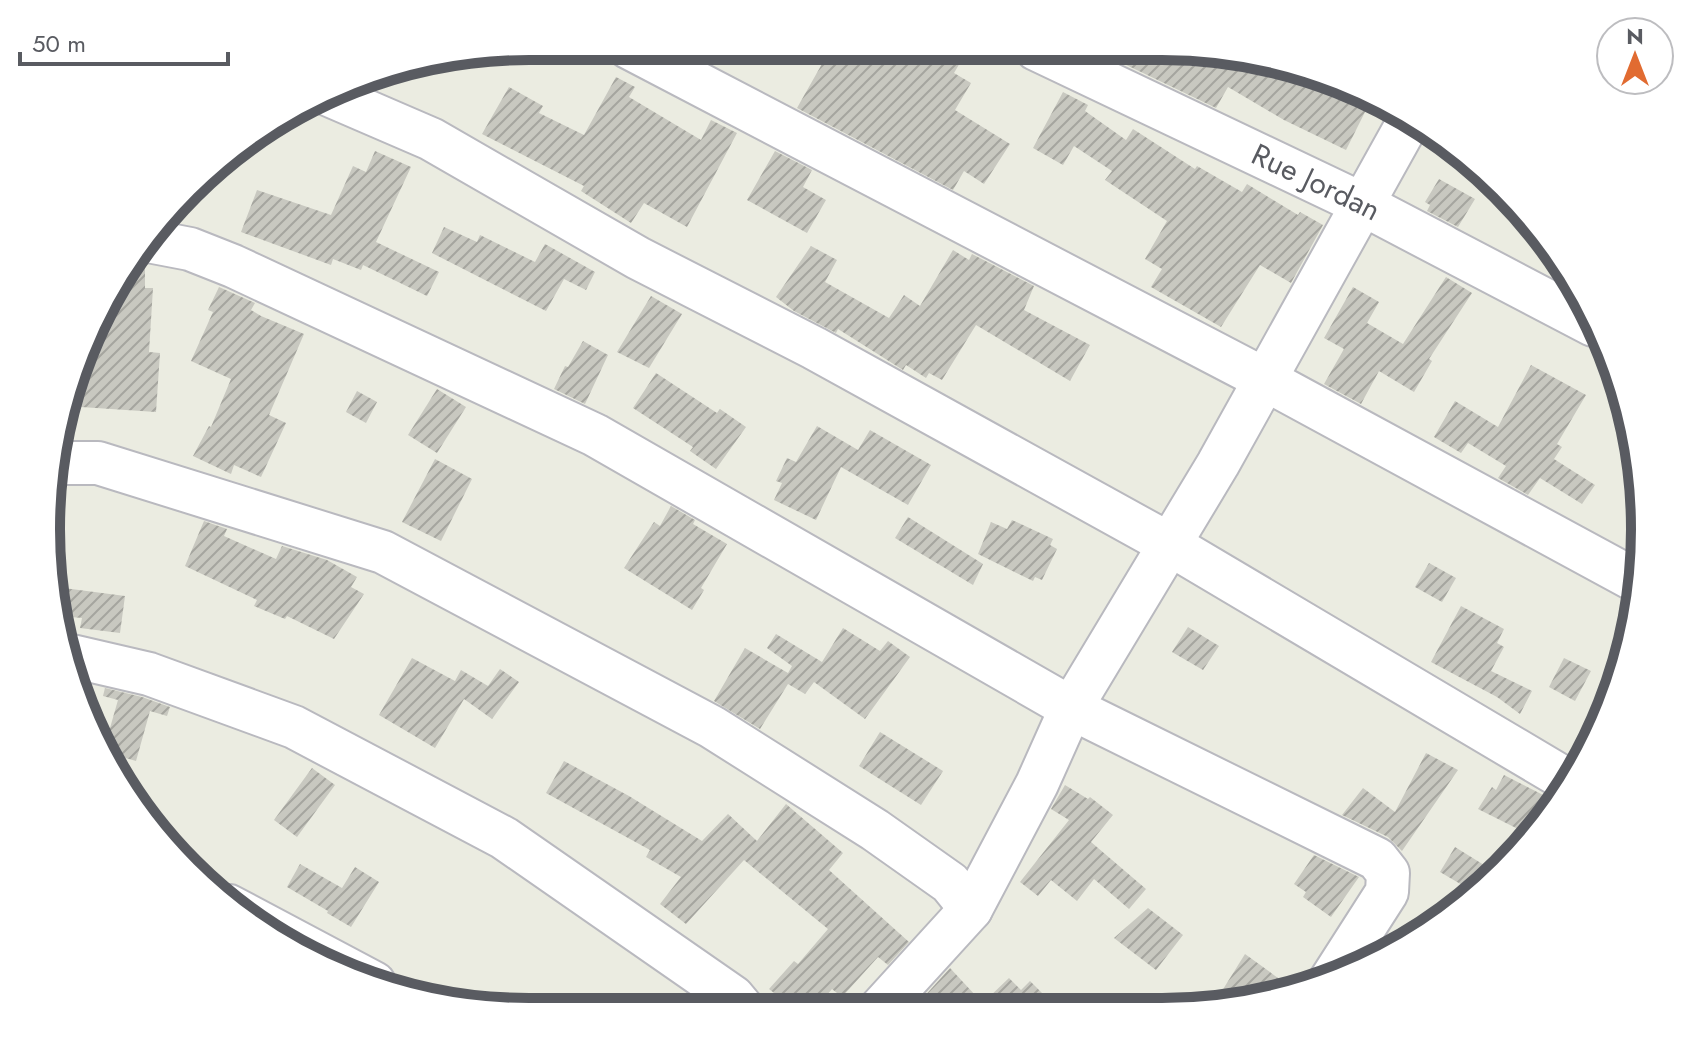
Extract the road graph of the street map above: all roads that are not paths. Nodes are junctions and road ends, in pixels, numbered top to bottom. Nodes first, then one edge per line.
1 (653, 60) edge
2 (1059, 60) edge
3 (341, 100) edge
4 (1405, 128) edge
5 (1364, 205) junction
6 (157, 243) edge
7 (1581, 319) edge
8 (1266, 380) junction
9 (65, 463) edge
10 (1169, 544) junction
11 (1628, 576) edge
12 (78, 658) edge
13 (1071, 708) junction
14 (1561, 776) edge
15 (971, 909) junction
16 (1343, 961) edge
17 (734, 998) edge
18 (890, 998) edge

1 - 8 street
2 - 5 street, Rue Jordan
3 - 10 street
4 - 5 street
5 - 7 street, Rue Jordan
5 - 8 street
6 - 13 street
8 - 10 street
8 - 11 street
9 - 15 street
10 - 13 street
10 - 14 street
12 - 17 street
13 - 15 street
13 - 16 street
15 - 18 street

